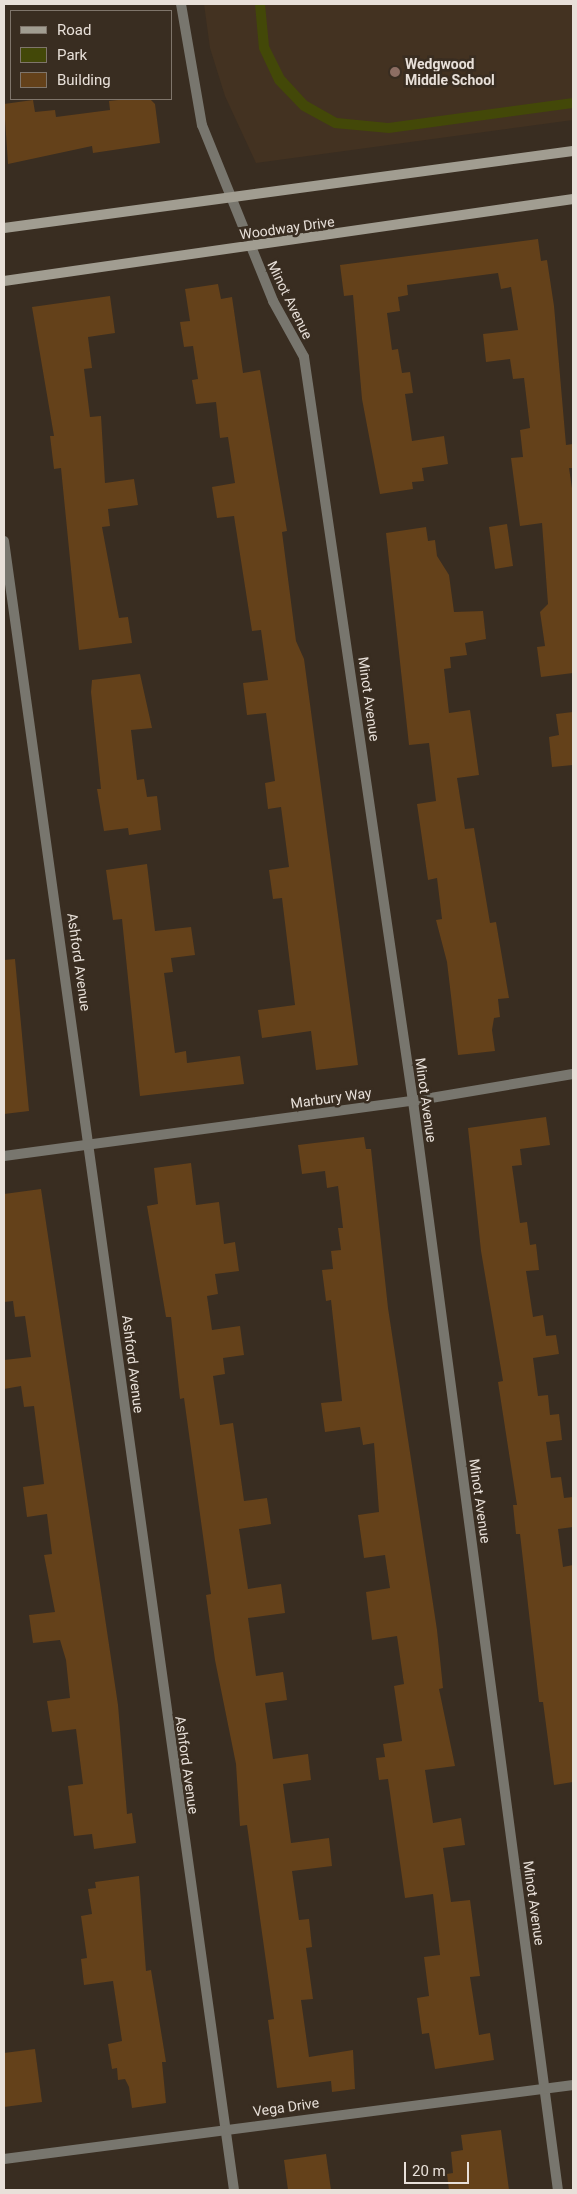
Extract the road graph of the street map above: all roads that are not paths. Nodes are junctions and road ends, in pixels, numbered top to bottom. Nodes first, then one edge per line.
1 (181, 4) edge
2 (573, 151) edge
3 (230, 198) junction
4 (573, 199) edge
5 (4, 228) edge
6 (250, 247) junction
7 (4, 281) edge
8 (4, 541) edge
9 (573, 1074) edge
10 (412, 1101) junction
11 (91, 1144) junction
12 (4, 1156) edge
13 (573, 2085) edge
14 (545, 2088) junction
15 (226, 2130) junction
16 (4, 2159) edge
17 (234, 2190) edge
18 (558, 2190) edge

1 - 3 street, Minot Avenue
2 - 3 street
3 - 5 street
3 - 6 street, Minot Avenue
4 - 6 street, Woodway Drive
6 - 7 street, Woodway Drive
6 - 10 street, Minot Avenue
8 - 11 street, Ashford Avenue
9 - 10 street, Marbury Way
10 - 11 street, Marbury Way
10 - 14 street, Minot Avenue
11 - 12 street, Marbury Way
11 - 15 street, Ashford Avenue
13 - 14 street, Vega Drive
14 - 15 street, Vega Drive
14 - 18 street, Minot Avenue
15 - 16 street, Vega Drive
15 - 17 street, Ashford Avenue

